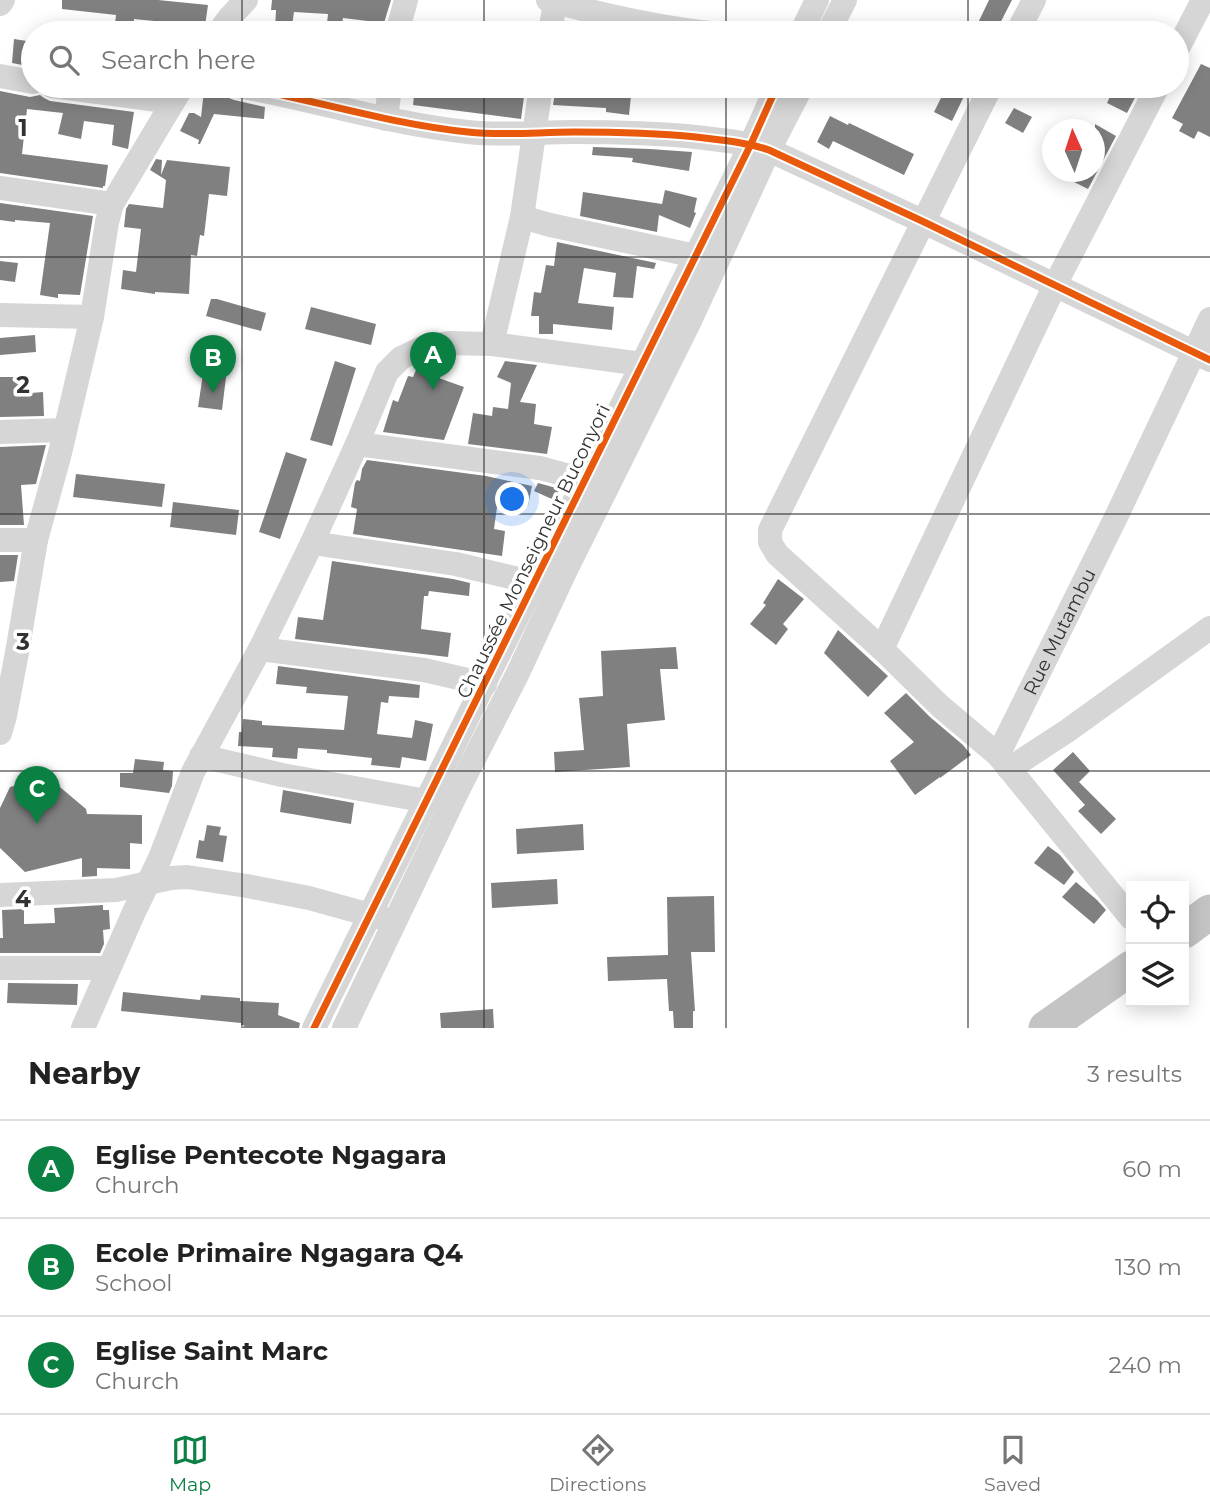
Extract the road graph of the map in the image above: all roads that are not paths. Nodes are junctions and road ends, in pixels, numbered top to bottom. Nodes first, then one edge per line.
1 (3, 0) edge
2 (246, 0) edge
3 (407, 0) edge
4 (817, 0) edge
5 (845, 0) edge
6 (1034, 0) edge
7 (1203, 0) edge
8 (552, 1) edge
9 (0, 4) edge
10 (227, 21) edge
11 (399, 21) edge
12 (551, 21) edge
13 (633, 21) edge
14 (807, 21) edge
15 (834, 21) edge
16 (1023, 21) edge
17 (1189, 27) edge
18 (0, 76) edge
19 (21, 80) edge
20 (176, 98) edge
21 (299, 98) edge
22 (389, 98) edge
23 (539, 98) edge
24 (773, 98) edge
25 (794, 98) edge
26 (985, 98) edge
27 (1152, 98) edge
28 (386, 119) junction
29 (533, 134) junction
30 (760, 147) junction
31 (0, 188) edge
32 (112, 204) junction
33 (522, 217) junction
34 (922, 221) junction
35 (696, 256) junction
36 (1055, 285) junction
37 (0, 315) edge
38 (92, 317) junction
39 (1210, 319) edge
40 (492, 344) junction
41 (1202, 356) edge
42 (642, 364) junction
43 (65, 430) junction
44 (0, 432) edge
45 (357, 444) junction
46 (585, 480) junction
47 (0, 540) edge
48 (36, 540) junction
49 (312, 543) junction
50 (536, 583) junction
51 (1210, 628) edge
52 (9, 648) edge
53 (260, 649) junction
54 (882, 649) junction
55 (485, 684) junction
56 (0, 733) edge
57 (201, 756) junction
58 (1004, 762) junction
59 (427, 801) junction
60 (148, 882) junction
61 (0, 895) edge
62 (1126, 912) edge
63 (1210, 912) edge
64 (371, 914) junction
65 (395, 923) junction
66 (1189, 927) edge
67 (0, 968) edge
68 (109, 968) junction
69 (1126, 972) edge
70 (83, 1028) edge
71 (314, 1028) edge
72 (344, 1028) edge
73 (1046, 1028) edge

1 - 9 street
2 - 10 street
3 - 11 street
4 - 14 street
5 - 15 street
6 - 16 street
7 - 17 street
8 - 12 street
8 - 13 street
18 - 19 street
20 - 32 street
21 - 28 street
22 - 28 street
23 - 29 street
24 - 30 street, Chaussée Monseigneur Buconyori
25 - 30 street, Chaussée Monseigneur Buconyori
26 - 34 street
27 - 36 street
28 - 29 street
29 - 30 street
29 - 33 street
30 - 34 street
30 - 35 street, Chaussée Monseigneur Buconyori
30 - 65 street, Chaussée Monseigneur Buconyori
31 - 32 street
32 - 38 street
33 - 35 street
33 - 40 street
34 - 36 street
34 - 54 street
35 - 42 street, Chaussée Monseigneur Buconyori
36 - 41 street
36 - 54 street
37 - 38 street
38 - 43 street
39 - 41 street, Rue Mutambu
40 - 42 street
40 - 45 street
41 - 58 street, Rue Mutambu
42 - 46 street, Chaussée Monseigneur Buconyori
43 - 44 street
43 - 48 street
45 - 46 street
45 - 49 street
46 - 50 street, Chaussée Monseigneur Buconyori
47 - 48 street
48 - 52 street
49 - 50 street
49 - 53 street
50 - 55 street, Chaussée Monseigneur Buconyori
51 - 58 street
52 - 56 street
53 - 55 street
53 - 57 street
54 - 58 street
55 - 59 street, Chaussée Monseigneur Buconyori
57 - 59 street
57 - 60 street
58 - 62 street
59 - 64 street, Chaussée Monseigneur Buconyori
60 - 61 street
60 - 64 street
60 - 68 street
63 - 66 highway
64 - 65 street
64 - 71 street, Chaussée Monseigneur Buconyori
65 - 72 street, Chaussée Monseigneur Buconyori
67 - 68 street
68 - 70 street
69 - 73 highway

